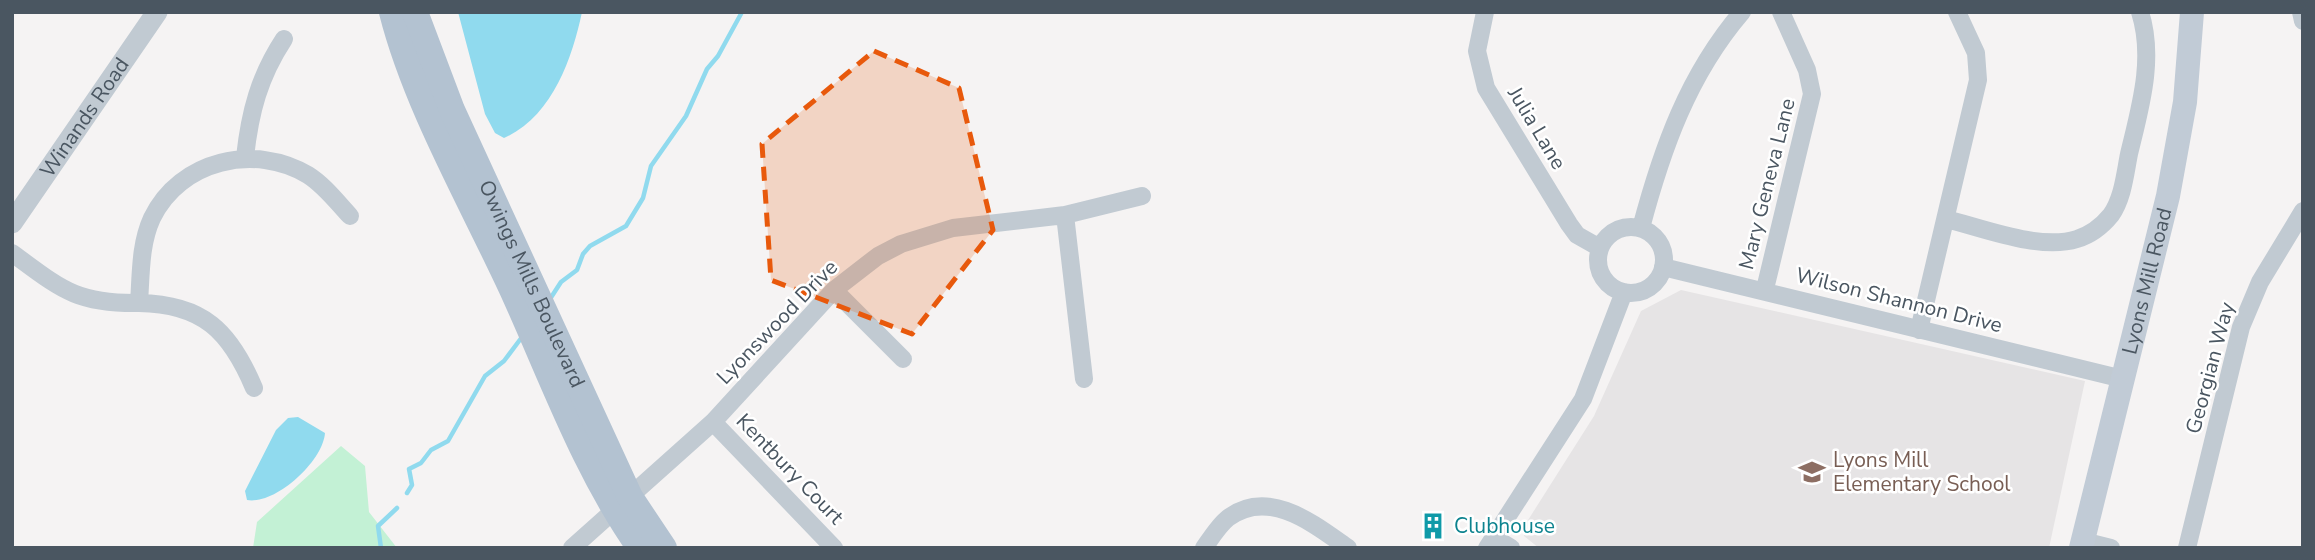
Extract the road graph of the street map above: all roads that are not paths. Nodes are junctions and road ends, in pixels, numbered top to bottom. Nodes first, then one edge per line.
1 (157, 12) edge
2 (392, 12) edge
3 (415, 12) edge
4 (1485, 12) edge
5 (1742, 12) edge
6 (1781, 12) edge
7 (1958, 12) edge
8 (2140, 12) edge
9 (2192, 12) edge
10 (2301, 12) edge
11 (2303, 21) edge
12 (284, 39) dead end
13 (245, 157) junction
14 (1142, 196) dead end
15 (2303, 211) edge
16 (1065, 215) junction
17 (350, 216) dead end
18 (1946, 219) junction
19 (12, 223) edge
20 (1641, 228) junction
21 (1600, 248) junction
22 (12, 253) edge
23 (1663, 267) junction
24 (521, 286) junction
25 (1765, 289) junction
26 (834, 290) junction
27 (1624, 292) junction
28 (139, 303) junction
29 (1919, 330) junction
30 (904, 359) dead end
31 (1084, 379) dead end
32 (2123, 379) junction
33 (254, 388) dead end
34 (713, 422) junction
35 (622, 504) junction
36 (1490, 542) edge
37 (2082, 544) edge
38 (572, 548) edge
39 (640, 548) edge
40 (664, 548) edge
41 (834, 548) edge
42 (1204, 548) edge
43 (1348, 548) edge
44 (1511, 548) edge
45 (2111, 548) edge
46 (2187, 548) edge

1 - 19 street, Winands Road
2 - 24 main road, Owings Mills Boulevard
3 - 24 main road, Owings Mills Boulevard
4 - 21 street, Julia Lane
5 - 20 street
6 - 25 street, Mary Geneva Lane
7 - 18 street
8 - 18 street
9 - 32 main road, Lyons Mill Road
10 - 11 street
12 - 13 street
13 - 17 street
13 - 28 street
14 - 16 street, Lyonswood Drive
15 - 46 street, Georgian Way
16 - 26 street, Lyonswood Drive
16 - 31 street
18 - 29 street
20 - 21 street
20 - 23 street
21 - 27 street
22 - 28 street
23 - 25 street, Wilson Shannon Drive
23 - 27 street
24 - 35 main road, Owings Mills Boulevard
25 - 29 street, Wilson Shannon Drive
26 - 30 street
26 - 34 street, Lyonswood Drive
27 - 36 street
28 - 33 street
29 - 32 street, Wilson Shannon Drive
32 - 37 main road, Lyons Mill Road
34 - 35 street, Lyonswood Drive
34 - 41 street, Kentbury Court
35 - 38 street, Lyonswood Drive
35 - 39 main road, Owings Mills Boulevard
35 - 40 main road, Owings Mills Boulevard
36 - 44 street
37 - 45 street
42 - 43 street

